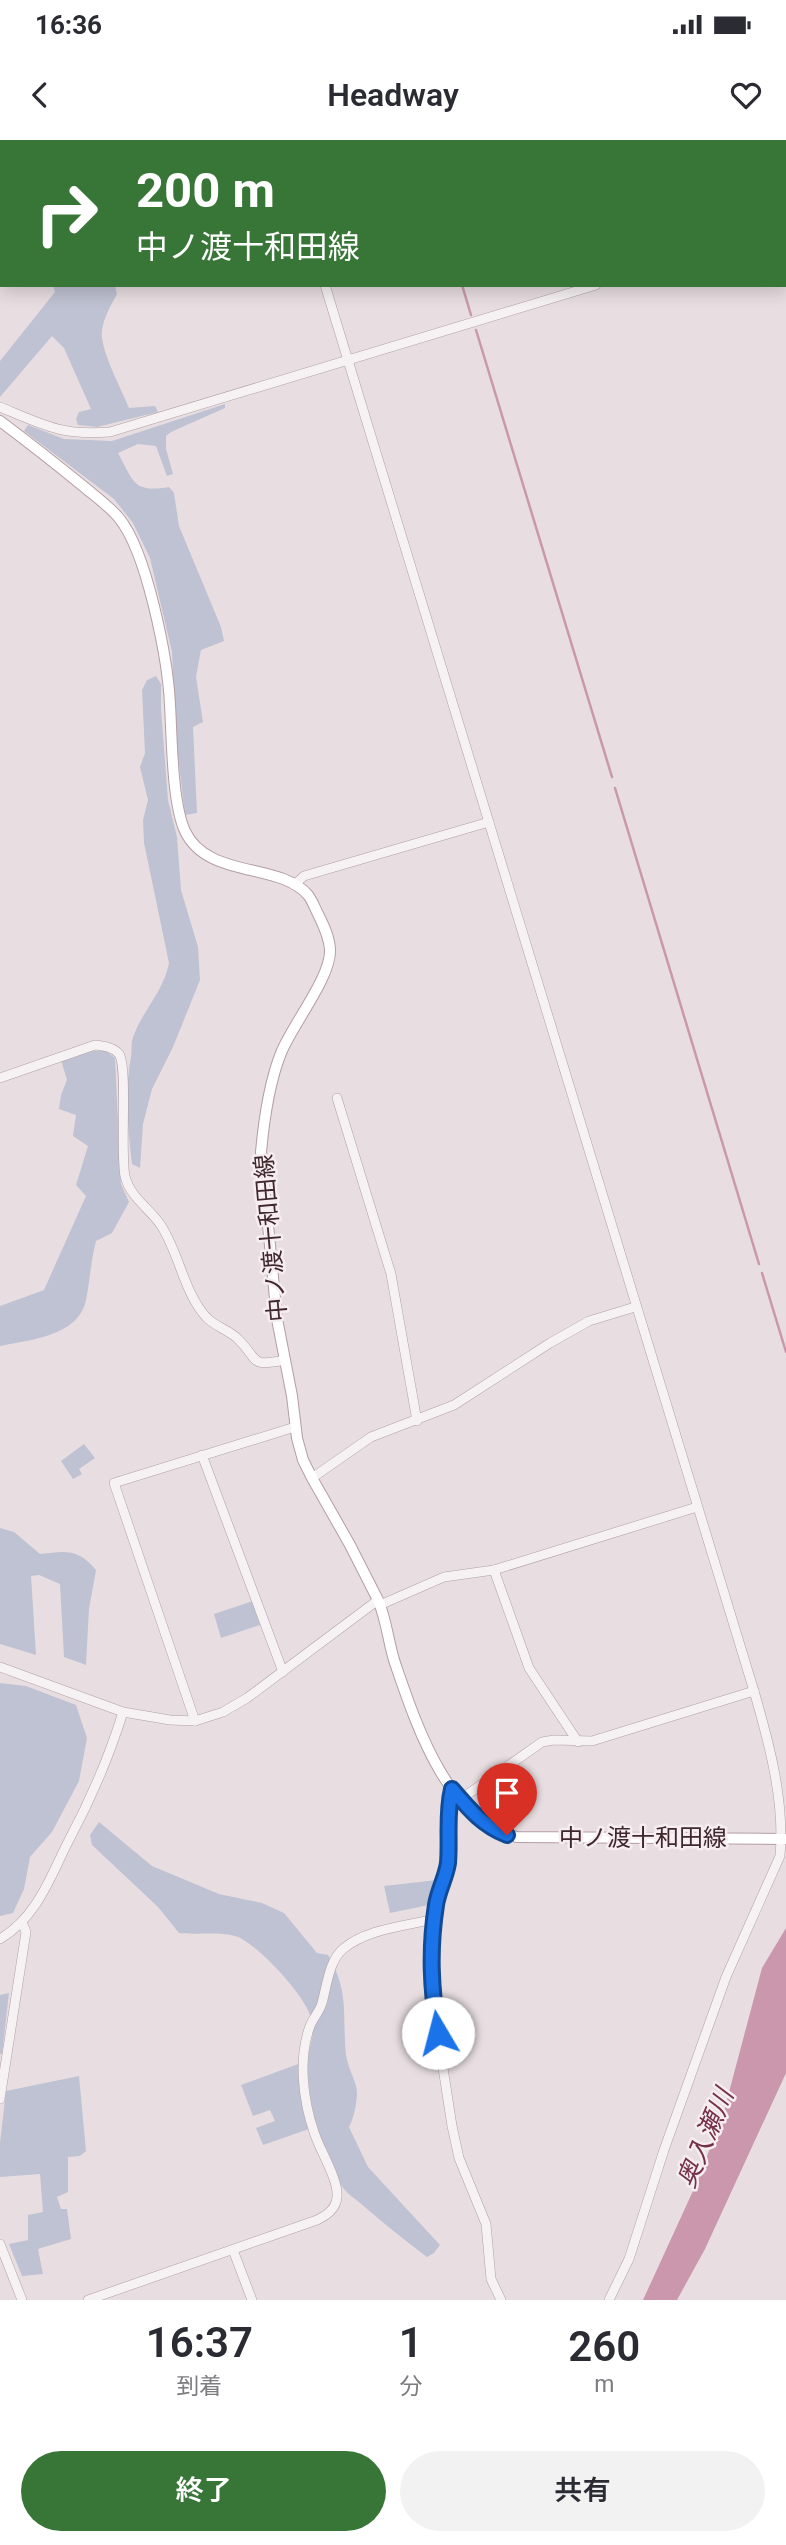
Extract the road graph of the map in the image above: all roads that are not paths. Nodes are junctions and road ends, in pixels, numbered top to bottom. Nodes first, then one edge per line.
1 (326, 287) edge
2 (589, 287) edge
3 (348, 361) junction
4 (0, 407) edge
5 (0, 421) edge
6 (489, 822) junction
7 (294, 885) junction
8 (0, 1078) edge
9 (337, 1098) dead end
10 (635, 1307) junction
11 (285, 1360) junction
12 (417, 1420) junction
13 (295, 1427) junction
14 (202, 1455) junction
15 (312, 1478) junction
16 (697, 1507) junction
17 (495, 1570) junction
18 (379, 1602) junction
19 (0, 1667) edge
20 (283, 1672) junction
21 (754, 1691) junction
22 (122, 1712) junction
23 (195, 1721) junction
24 (578, 1742) junction
25 (452, 1789) junction
26 (461, 1799) junction
27 (784, 1839) edge
28 (434, 1919) junction
29 (22, 1922) junction
30 (0, 1939) edge
31 (0, 2099) edge
32 (0, 2244) edge
33 (233, 2250) junction
34 (22, 2300) edge
35 (88, 2300) edge
36 (252, 2300) edge
37 (501, 2300) edge
38 (609, 2300) edge

1 - 3 street
2 - 3 street
3 - 4 street
3 - 6 street
5 - 7 main road
6 - 7 street
6 - 10 street
7 - 11 main road, 中ノ渡十和田線
8 - 11 street
9 - 12 street
10 - 12 street
10 - 16 street
11 - 13 main road, 中ノ渡十和田線
12 - 15 street
13 - 14 street
13 - 15 main road, 中ノ渡十和田線
14 - 20 street
14 - 23 street
15 - 18 main road, 中ノ渡十和田線
16 - 17 street
16 - 21 street
17 - 18 street
17 - 24 street
18 - 20 street
18 - 25 main road, 中ノ渡十和田線
19 - 22 street
20 - 23 street
21 - 24 street
21 - 27 street
22 - 23 street
22 - 29 street
24 - 26 street
25 - 26 main road, 中ノ渡十和田線
25 - 28 street
26 - 27 main road, 中ノ渡十和田線
27 - 38 street
28 - 33 street
28 - 37 street
29 - 30 street
29 - 31 street
32 - 34 street
33 - 35 street
33 - 36 street

